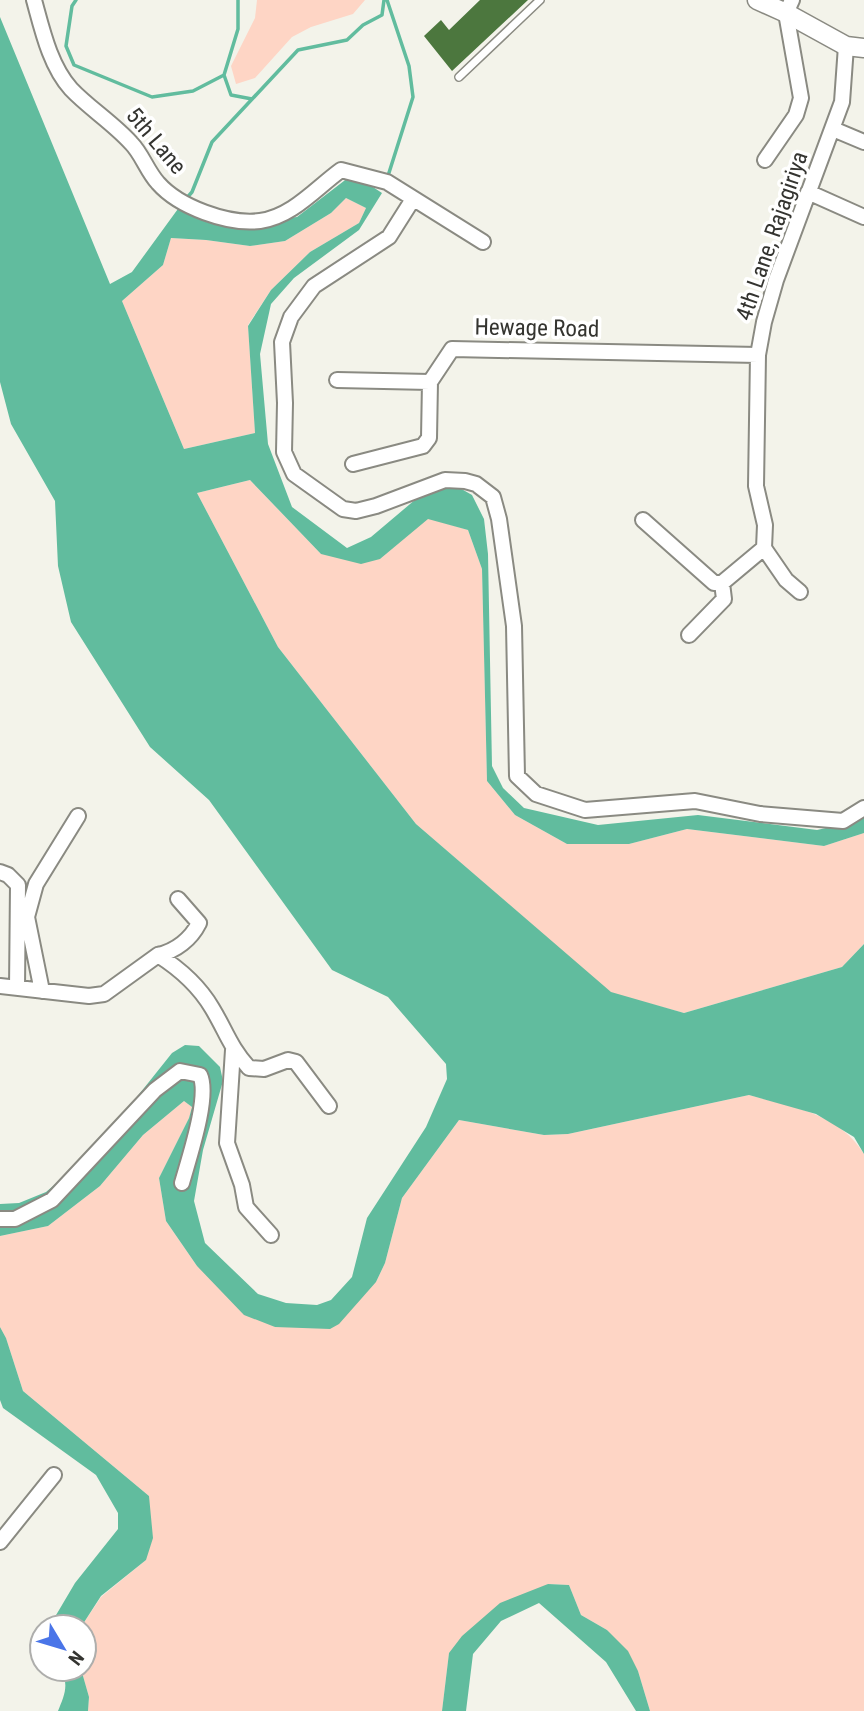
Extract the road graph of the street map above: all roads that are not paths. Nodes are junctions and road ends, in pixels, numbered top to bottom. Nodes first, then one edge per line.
1 (34, 0) edge
2 (540, 0) edge
3 (757, 0) edge
4 (789, 6) edge
5 (855, 47) edge
6 (459, 77) dead end
7 (833, 129) junction
8 (864, 142) edge
9 (765, 160) dead end
10 (808, 192) junction
11 (413, 199) junction
12 (864, 217) edge
13 (483, 242) dead end
14 (758, 355) junction
15 (337, 380) dead end
16 (430, 382) junction
17 (353, 464) dead end
18 (643, 520) dead end
19 (764, 548) junction
20 (722, 583) junction
21 (800, 592) dead end
22 (689, 635) dead end
23 (864, 808) edge
24 (78, 816) dead end
25 (0, 872) edge
26 (178, 899) dead end
27 (158, 955) junction
28 (0, 986) edge
29 (17, 988) junction
30 (42, 991) junction
31 (233, 1050) junction
32 (330, 1106) dead end
33 (182, 1182) dead end
34 (0, 1219) edge
35 (271, 1235) dead end
36 (54, 1475) dead end
37 (0, 1542) edge

1 - 11 street, 5th Lane
2 - 6 lane
3 - 4 street
4 - 5 street
4 - 9 street
5 - 7 street, 4th Lane, Rajagiriya
7 - 8 street
7 - 10 street, 4th Lane, Rajagiriya
10 - 12 street
10 - 14 street, 4th Lane, Rajagiriya
11 - 13 street, 5th Lane
11 - 23 street
14 - 16 street, Hewage Road
14 - 19 street, 4th Lane, Rajagiriya
15 - 16 street
16 - 17 street
18 - 20 street
19 - 20 street
19 - 21 street
20 - 22 street
24 - 30 street
25 - 29 street
26 - 27 street
27 - 30 street
27 - 31 street
28 - 29 street
29 - 30 street
31 - 32 street
31 - 35 street
33 - 34 street
36 - 37 street

